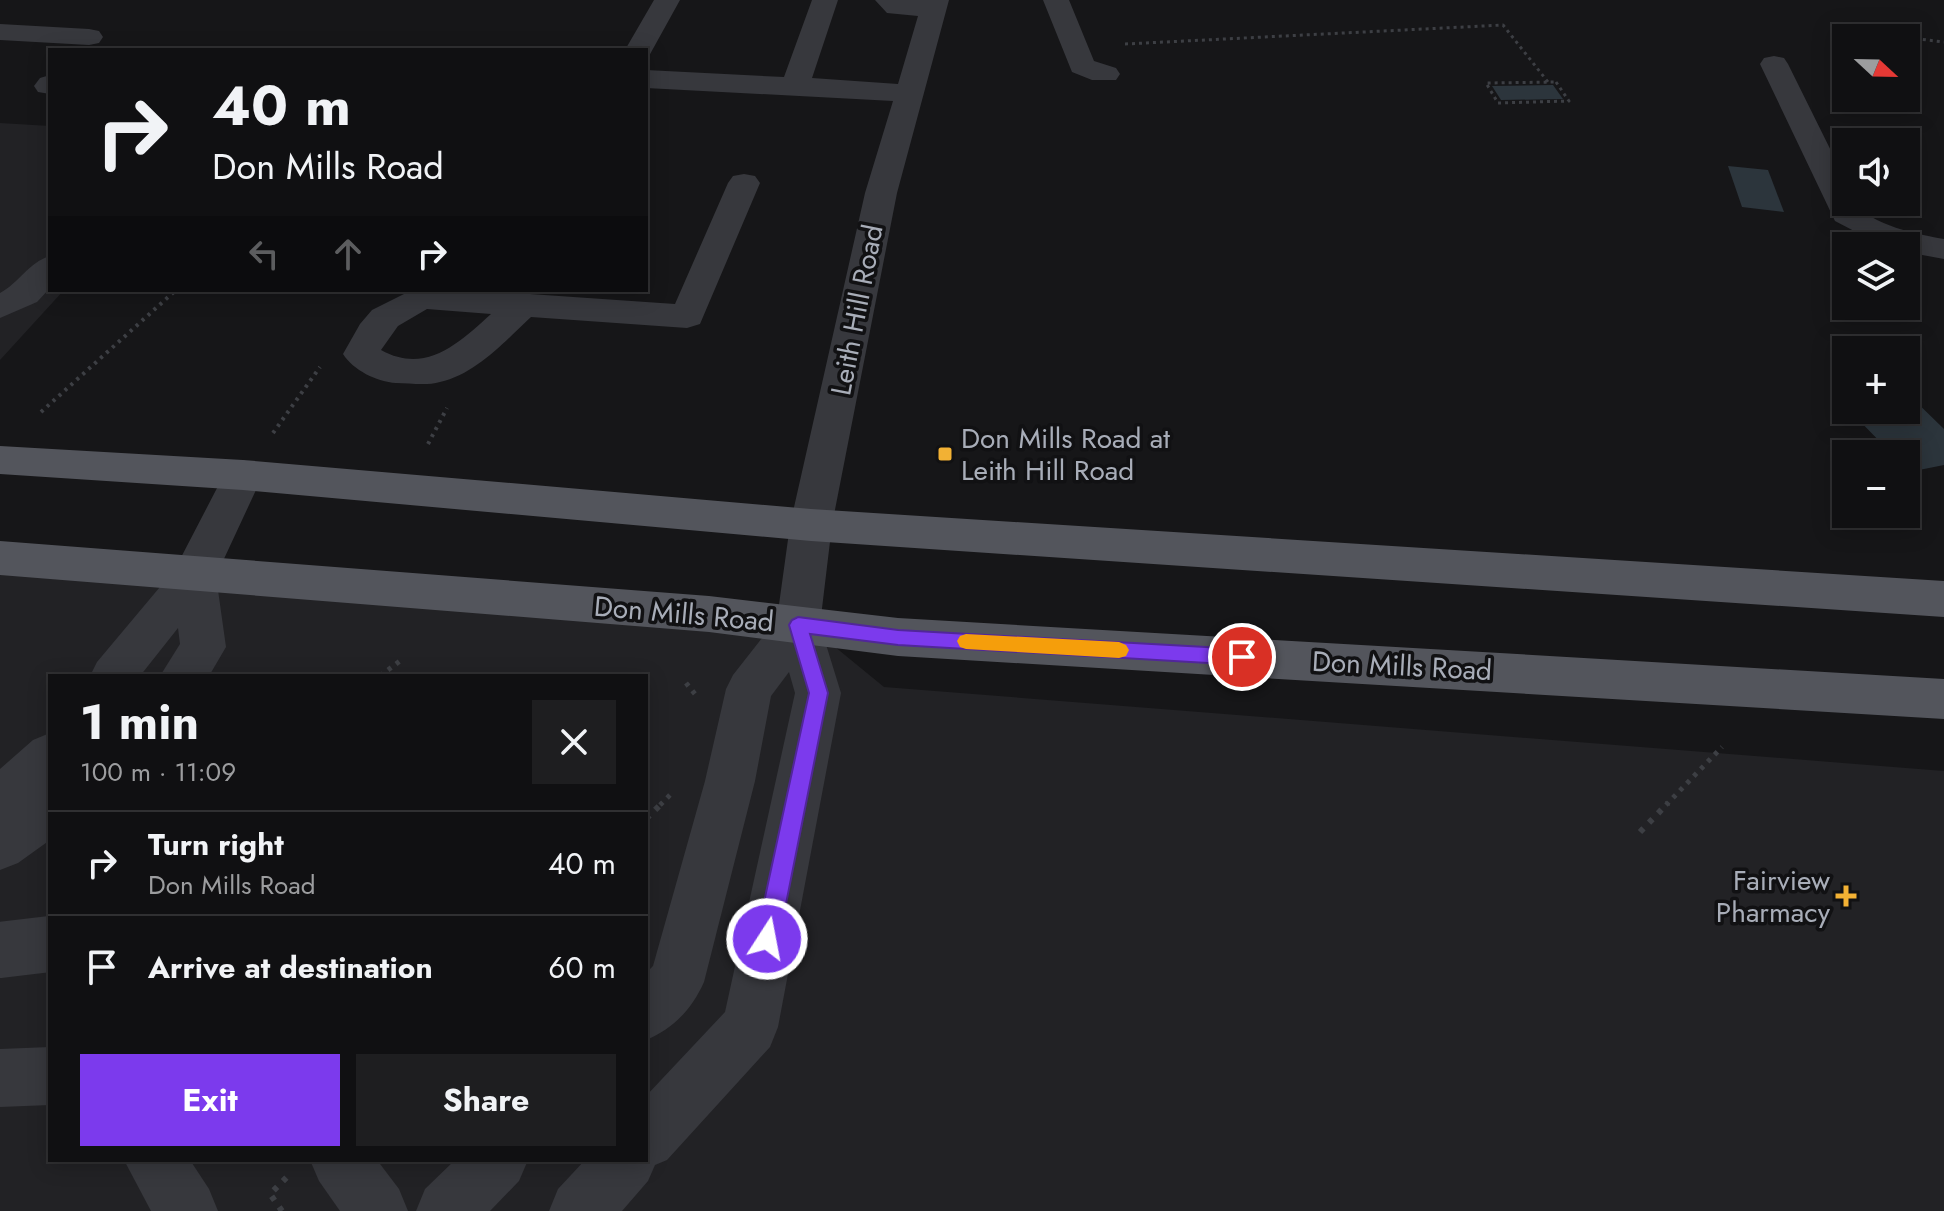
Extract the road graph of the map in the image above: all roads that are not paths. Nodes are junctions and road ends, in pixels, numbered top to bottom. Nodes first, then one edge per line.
1 (1056, 0) edge
2 (679, 1) edge
3 (866, 2) edge
4 (934, 4) edge
5 (0, 32) edge
6 (33, 34) junction
7 (95, 37) edge
8 (641, 48) edge
9 (0, 59) edge
10 (1774, 64) dead end
11 (1106, 74) dead end
12 (648, 79) edge
13 (795, 86) junction
14 (909, 93) junction
15 (744, 183) dead end
16 (1944, 249) edge
17 (48, 269) edge
18 (522, 305) dead end
19 (0, 307) edge
20 (0, 460) edge
21 (243, 475) junction
22 (811, 525) junction
23 (0, 558) edge
24 (194, 574) junction
25 (1944, 599) edge
26 (798, 625) junction
27 (115, 674) edge
28 (184, 674) edge
29 (1944, 699) edge
30 (48, 757) edge
31 (0, 794) edge
32 (48, 812) edge
33 (0, 846) edge
34 (48, 944) edge
35 (0, 950) edge
36 (648, 1010) edge
37 (48, 1076) edge
38 (0, 1078) edge
39 (648, 1137) edge
40 (155, 1162) edge
41 (496, 1162) edge
42 (625, 1162) edge
43 (316, 1166) edge
44 (187, 1211) edge
45 (377, 1211) edge
46 (447, 1211) edge
47 (580, 1211) edge

1 - 11 street
2 - 8 street
3 - 4 street
3 - 13 street
4 - 14 street, Leith Hill Road
5 - 6 street
6 - 7 street
6 - 9 street
10 - 16 street
12 - 13 street
13 - 14 street
14 - 22 street, Leith Hill Road
15 - 18 street
17 - 19 street
20 - 21 main road
21 - 22 main road
21 - 24 street
22 - 25 main road
22 - 26 street, Leith Hill Road
23 - 24 main road, Don Mills Road
24 - 26 main road, Don Mills Road
24 - 27 street
24 - 28 street
26 - 29 main road, Don Mills Road
26 - 36 street
26 - 39 street
30 - 31 street
32 - 33 street
34 - 35 street, bridge
37 - 38 street
40 - 44 street
41 - 46 street
42 - 47 street
43 - 45 street

